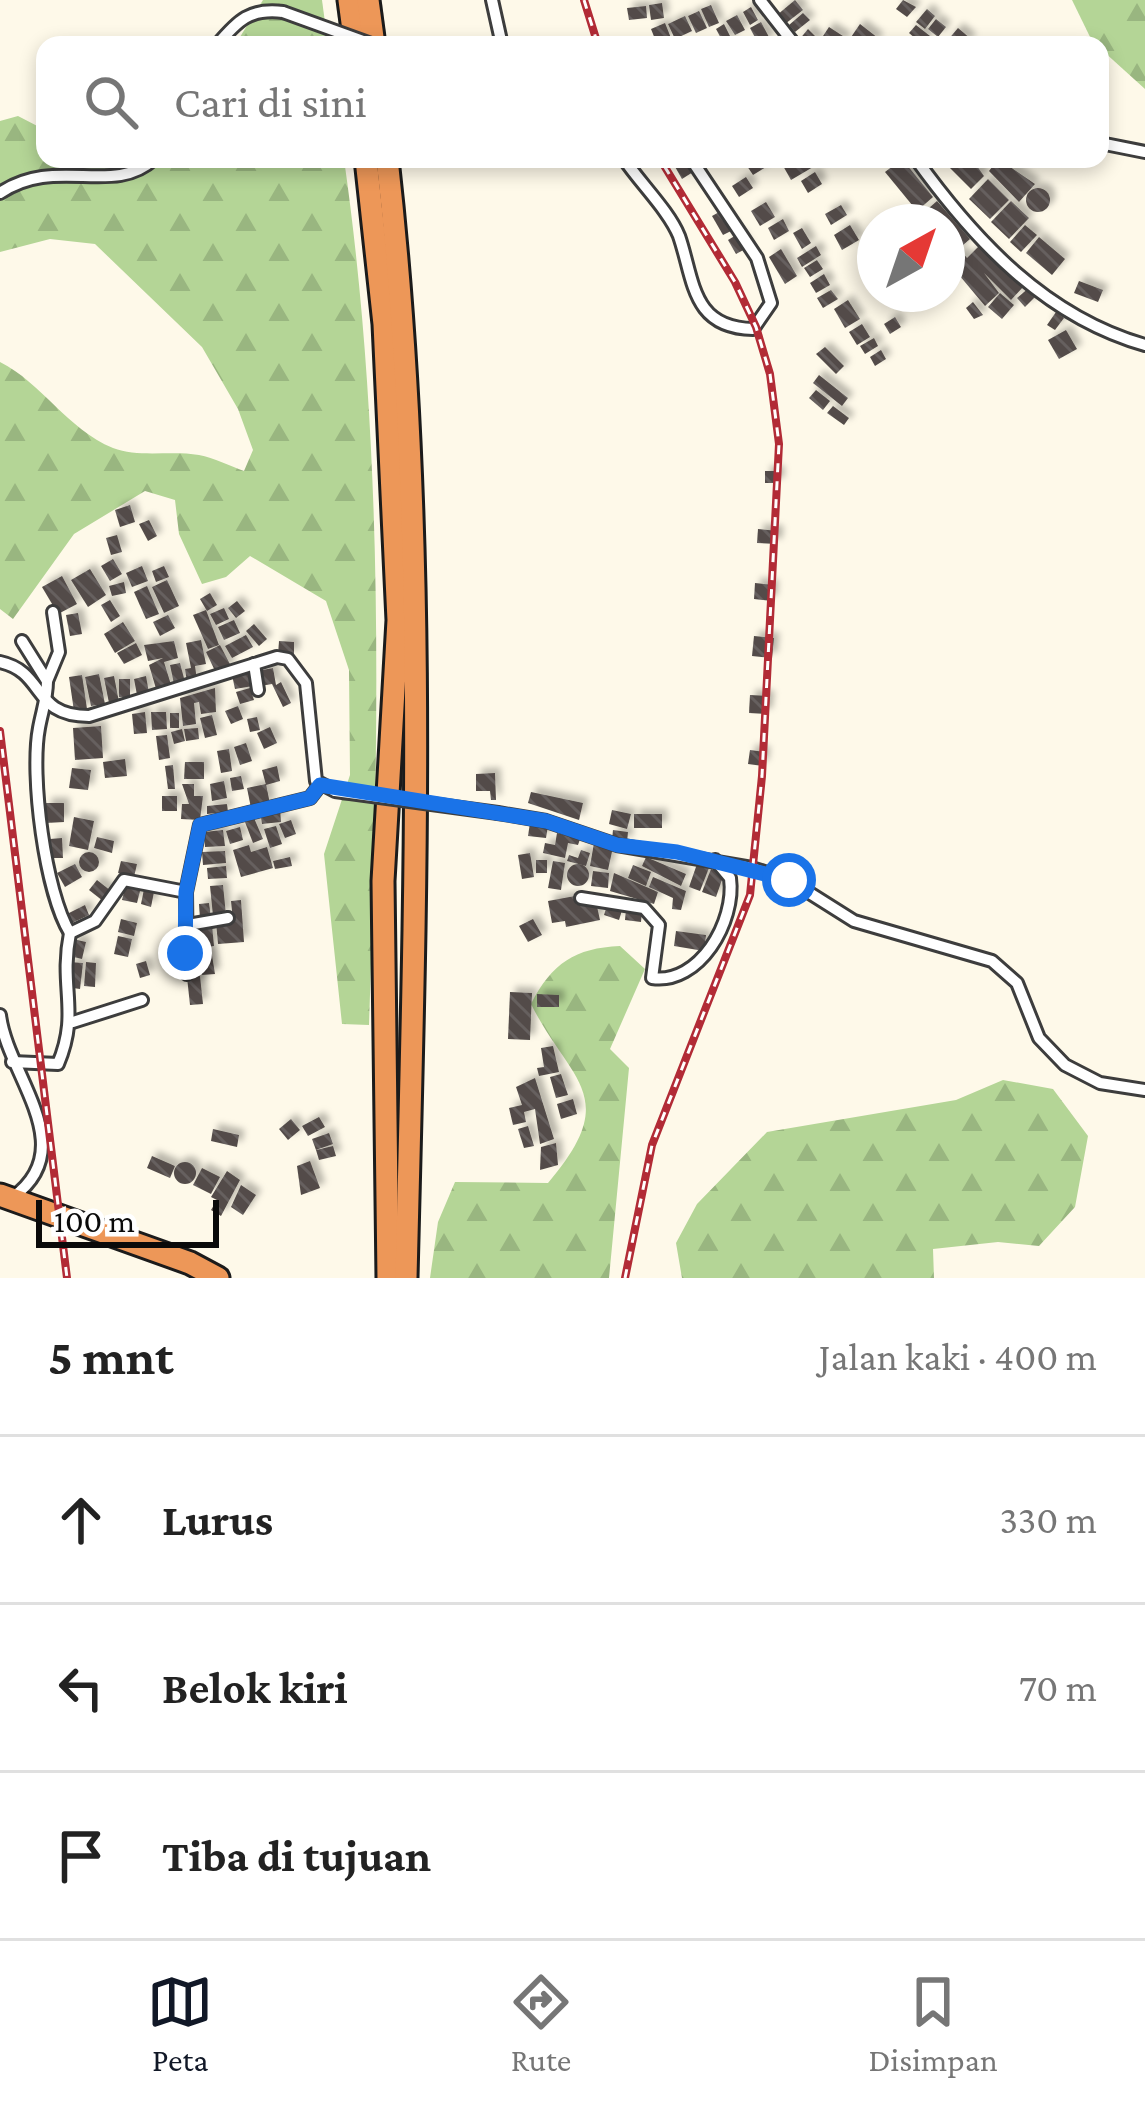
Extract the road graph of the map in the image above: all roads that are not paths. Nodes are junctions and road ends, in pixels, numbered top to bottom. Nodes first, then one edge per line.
1 (349, 0) edge
2 (368, 0) edge
3 (492, 0) edge
4 (760, 0) edge
5 (257, 4) edge
6 (225, 36) edge
7 (349, 36) edge
8 (354, 36) edge
9 (373, 36) edge
10 (500, 36) edge
11 (788, 36) edge
12 (1109, 145) edge
13 (1145, 152) edge
14 (139, 168) edge
15 (367, 168) edge
16 (388, 168) edge
17 (631, 168) edge
18 (698, 168) edge
19 (924, 168) edge
20 (0, 193) edge
21 (1145, 345) edge
22 (53, 612) dead end
23 (22, 641) dead end
24 (0, 662) edge
25 (254, 664) junction
26 (47, 681) junction
27 (258, 690) dead end
28 (46, 706) junction
29 (320, 785) junction
30 (715, 860) junction
31 (186, 892) junction
32 (581, 898) dead end
33 (228, 918) dead end
34 (188, 925) junction
35 (70, 933) junction
36 (187, 974) dead end
37 (142, 1000) dead end
38 (0, 1016) edge
39 (74, 1022) junction
40 (12, 1062) junction
41 (1145, 1090) edge
42 (5, 1197) edge
43 (218, 1278) edge
44 (388, 1278) edge
45 (406, 1278) edge

1 - 8 highway
2 - 9 highway
3 - 10 street
4 - 11 street
5 - 6 street
5 - 7 street, bridge
12 - 13 street
14 - 20 street
15 - 44 highway
16 - 45 highway
17 - 18 street
19 - 21 street
22 - 26 street
23 - 26 street
24 - 28 street
25 - 27 street
25 - 28 street
25 - 29 street
26 - 28 street
28 - 35 street
29 - 30 street, bridge
29 - 31 street
30 - 32 street
30 - 41 street
31 - 34 street
31 - 35 street
33 - 34 street
34 - 36 street
35 - 39 street
37 - 39 street
38 - 40 street
39 - 40 street
40 - 42 street
42 - 43 highway

